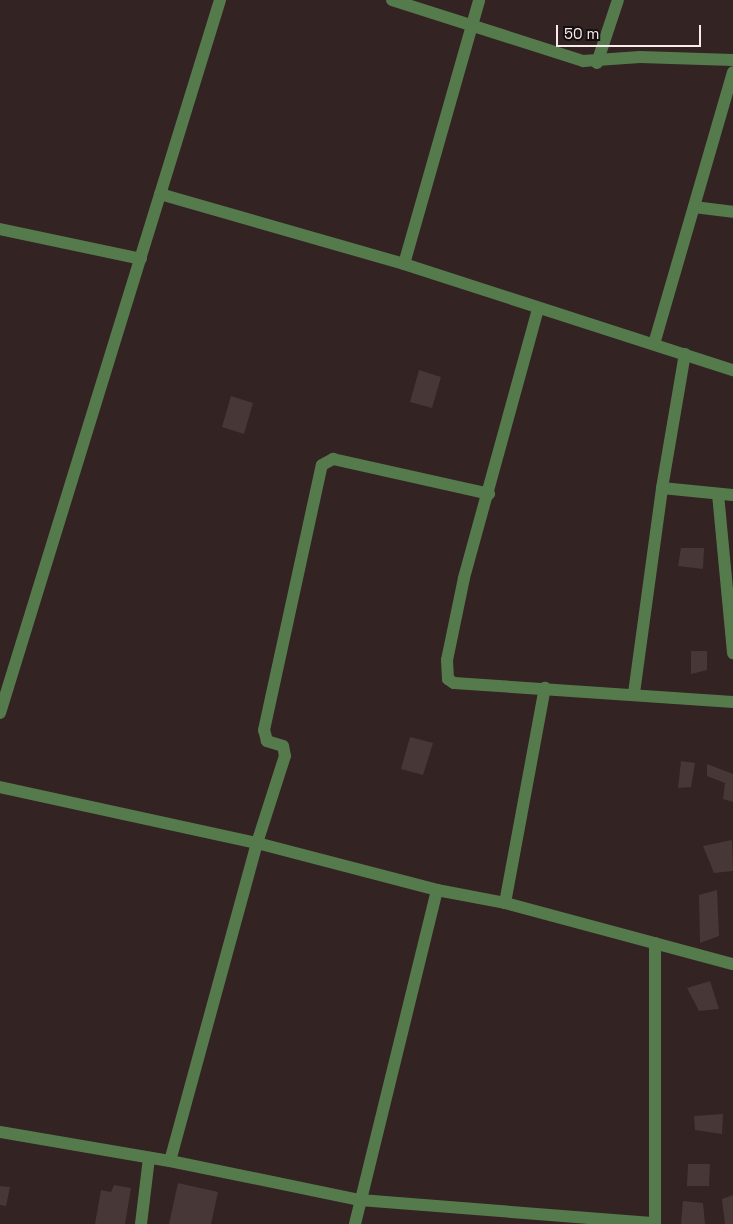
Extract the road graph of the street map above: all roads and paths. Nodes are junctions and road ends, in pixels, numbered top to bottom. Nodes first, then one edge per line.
1 (220, 0) edge
2 (392, 0) edge
3 (479, 0) edge
4 (618, 0) edge
5 (471, 23) junction
6 (733, 60) edge
7 (597, 62) junction
8 (733, 72) edge
9 (160, 194) junction
10 (694, 207) junction
11 (733, 212) edge
12 (0, 228) edge
13 (141, 259) junction
14 (404, 264) junction
15 (538, 309) junction
16 (654, 344) junction
17 (685, 354) junction
18 (733, 370) edge
19 (662, 488) junction
20 (489, 494) junction
21 (718, 494) junction
22 (733, 496) edge
23 (733, 653) edge
24 (545, 688) junction
25 (634, 694) junction
26 (733, 702) edge
27 (0, 713) edge
28 (0, 787) edge
29 (257, 843) junction
30 (437, 890) junction
31 (505, 903) junction
32 (655, 943) junction
33 (733, 964) edge
34 (0, 1132) edge
35 (148, 1158) junction
36 (170, 1161) junction
37 (360, 1200) junction
38 (141, 1224) edge
39 (355, 1224) edge
40 (655, 1224) edge

1 - 9 street
2 - 5 street
3 - 5 street
4 - 7 street
5 - 7 street
5 - 14 street
6 - 7 street
8 - 10 street
9 - 13 street
9 - 14 street
10 - 11 street
10 - 16 street
12 - 13 street
13 - 27 street
14 - 15 street
15 - 16 street
15 - 20 street
16 - 17 street
17 - 18 street
17 - 19 street
19 - 21 street
19 - 25 street
20 - 24 street
20 - 29 street
21 - 22 street
21 - 23 street
24 - 25 street
24 - 31 street
25 - 26 street
28 - 29 street
29 - 30 street
29 - 36 street
30 - 31 street
30 - 37 street
31 - 32 street
32 - 33 street
32 - 40 street
34 - 35 street
35 - 36 street
35 - 38 street
36 - 37 street
37 - 39 street
37 - 40 street

